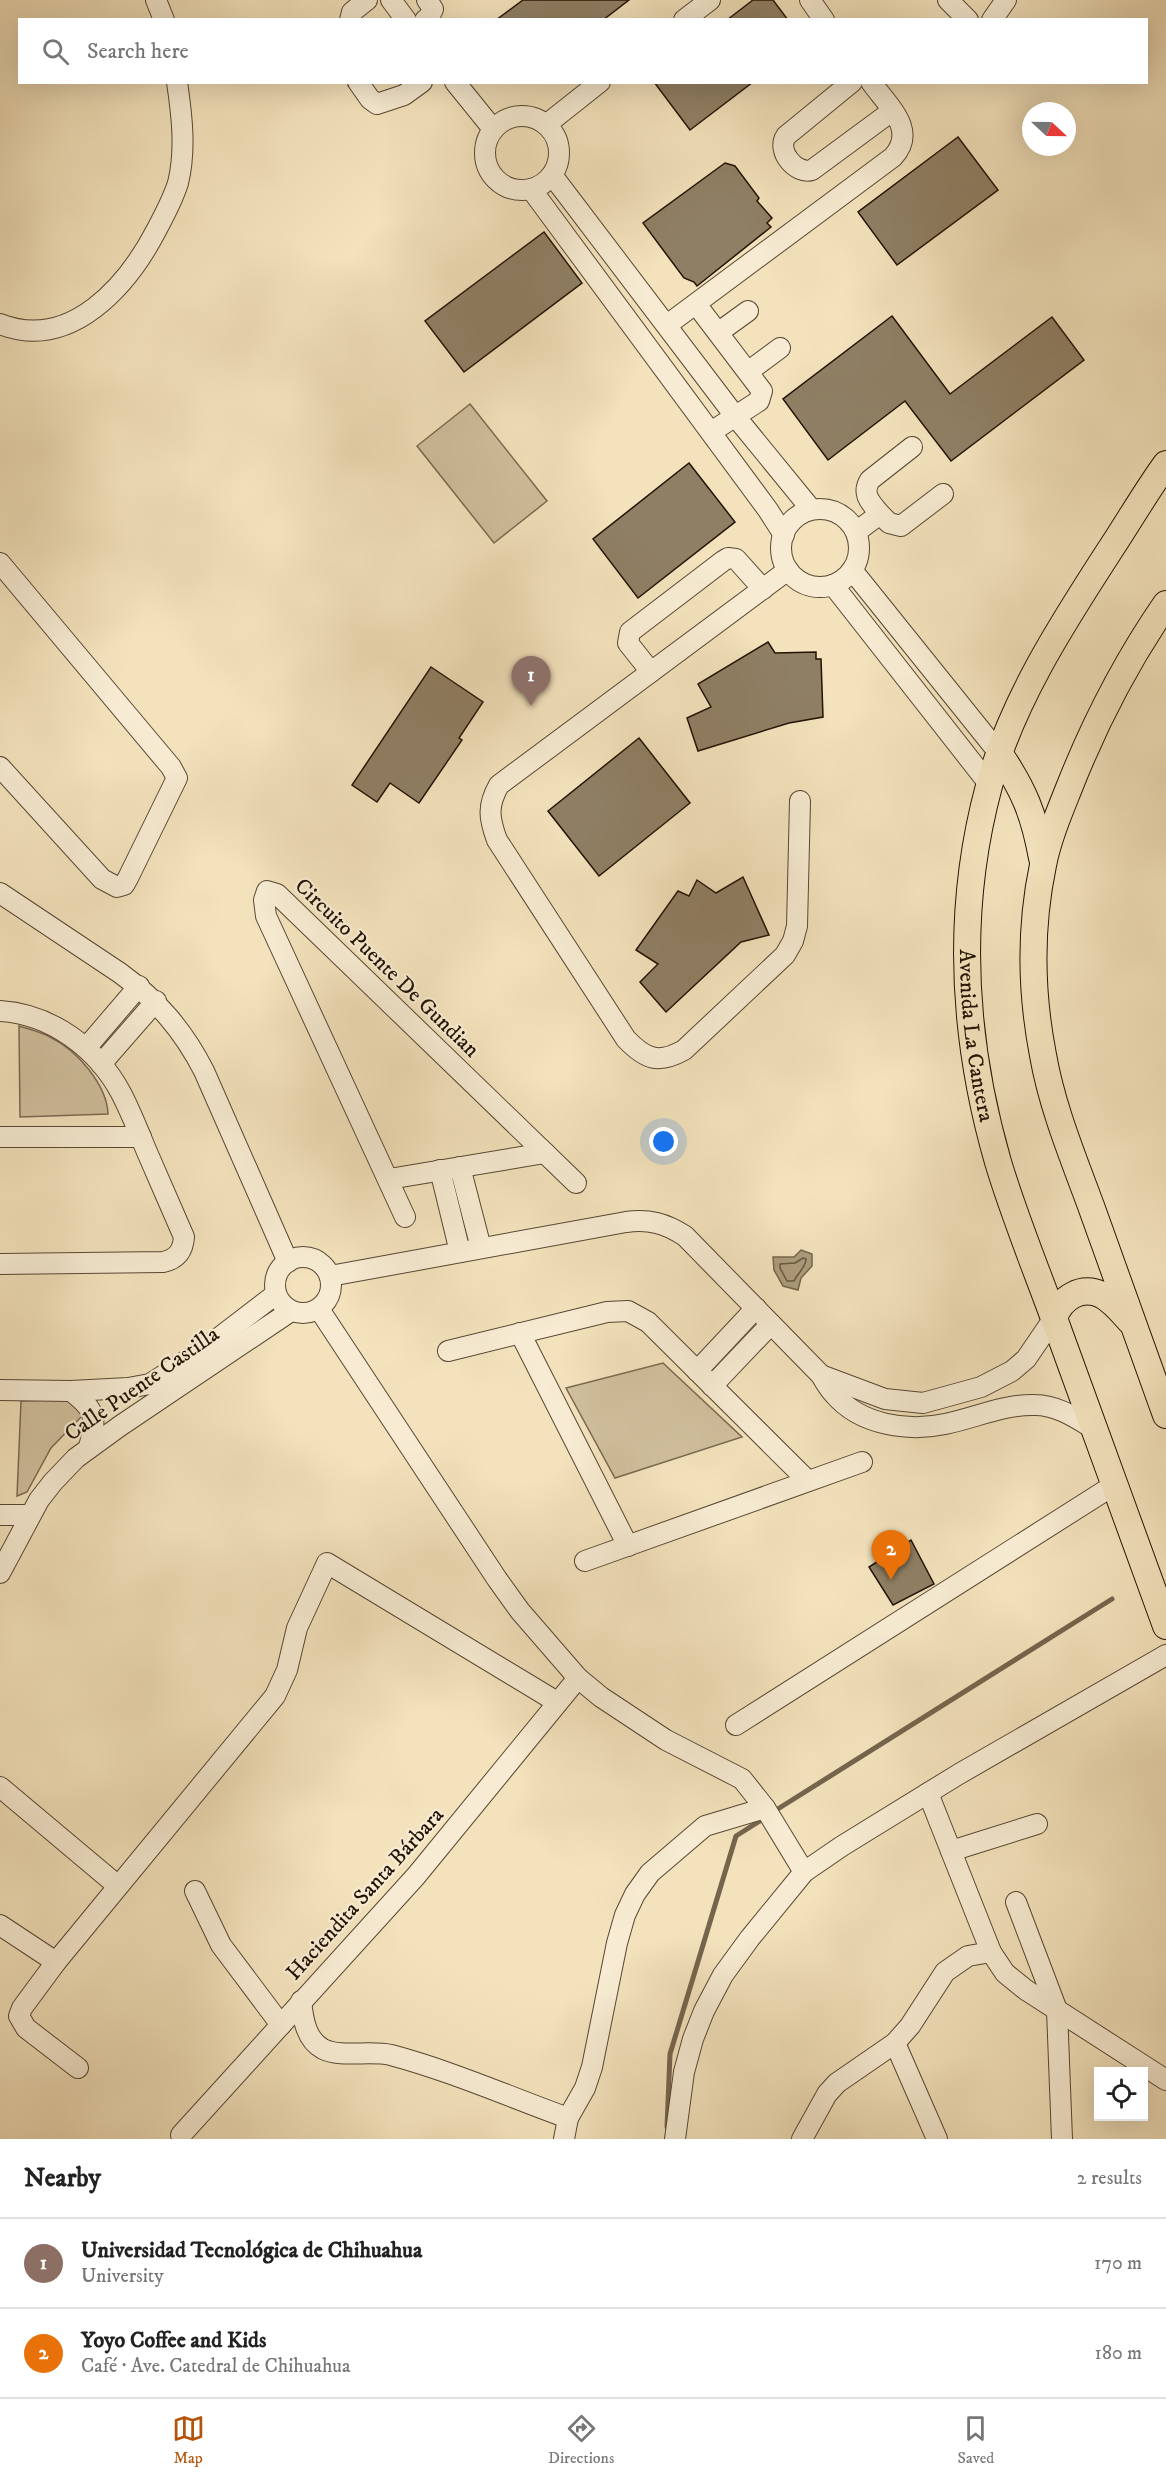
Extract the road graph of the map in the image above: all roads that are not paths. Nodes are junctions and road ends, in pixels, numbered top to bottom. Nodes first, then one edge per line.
1 (156, 0) edge
2 (367, 0) edge
3 (391, 0) edge
4 (427, 0) edge
5 (710, 0) edge
6 (810, 0) edge
7 (948, 0) edge
8 (1006, 0) edge
9 (163, 18) edge
10 (350, 18) edge
11 (404, 18) edge
12 (428, 18) edge
13 (687, 18) edge
14 (823, 18) edge
15 (966, 18) edge
16 (993, 18) edge
17 (177, 84) edge
18 (359, 84) edge
19 (415, 84) edge
20 (457, 84) edge
21 (597, 84) edge
22 (850, 84) edge
23 (872, 84) edge
24 (399, 89) edge
25 (892, 111) junction
26 (547, 124) junction
27 (493, 129) junction
28 (552, 175) junction
29 (531, 189) junction
30 (696, 304) junction
31 (748, 311) dead end
32 (0, 324) edge
33 (667, 325) junction
34 (719, 332) junction
35 (780, 348) dead end
36 (749, 371) junction
37 (735, 416) junction
38 (711, 432) junction
39 (912, 447) dead end
40 (1166, 464) edge
41 (943, 494) dead end
42 (811, 509) junction
43 (880, 514) junction
44 (856, 532) junction
45 (783, 535) junction
46 (0, 564) edge
47 (788, 570) junction
48 (852, 570) junction
49 (833, 585) junction
50 (763, 590) junction
51 (1166, 604) edge
52 (651, 672) junction
53 (999, 753) junction
54 (0, 767) edge
55 (989, 784) junction
56 (800, 801) dead end
57 (1043, 865) junction
58 (0, 893) edge
59 (139, 986) junction
60 (156, 1001) junction
61 (0, 1011) edge
62 (86, 1048) junction
63 (101, 1064) junction
64 (0, 1137) edge
65 (141, 1137) junction
66 (545, 1153) junction
67 (460, 1167) junction
68 (440, 1170) junction
69 (389, 1179) junction
70 (576, 1183) dead end
71 (405, 1217) dead end
72 (481, 1248) junction
73 (460, 1252) junction
74 (288, 1262) junction
75 (0, 1264) edge
76 (330, 1276) junction
77 (276, 1294) junction
78 (756, 1308) junction
79 (319, 1309) junction
80 (291, 1311) junction
81 (1054, 1318) junction
82 (771, 1324) junction
83 (1134, 1326) junction
84 (520, 1333) junction
85 (448, 1351) dead end
86 (208, 1357) junction
87 (697, 1371) junction
88 (821, 1375) junction
89 (712, 1386) junction
90 (981, 1387) junction
91 (0, 1390) edge
92 (72, 1391) junction
93 (989, 1411) junction
94 (1166, 1415) edge
95 (1094, 1429) junction
96 (89, 1447) junction
97 (862, 1461) dead end
98 (808, 1481) junction
99 (1114, 1485) junction
100 (0, 1515) edge
101 (29, 1515) junction
102 (628, 1546) junction
103 (585, 1561) dead end
104 (0, 1573) edge
105 (1158, 1592) edge
106 (1166, 1626) edge
107 (1166, 1655) edge
108 (578, 1678) junction
109 (557, 1702) junction
110 (736, 1725) dead end
111 (0, 1787) edge
112 (928, 1793) junction
113 (765, 1808) junction
114 (1037, 1824) dead end
115 (951, 1851) junction
116 (804, 1872) junction
117 (118, 1886) junction
118 (195, 1892) dead end
119 (1016, 1902) dead end
120 (0, 1925) edge
121 (991, 1952) junction
122 (56, 1962) junction
123 (301, 2001) junction
124 (1057, 2010) junction
125 (281, 2025) junction
126 (895, 2043) junction
127 (78, 2068) dead end
128 (1166, 2080) edge
129 (568, 2118) junction
130 (181, 2135) dead end
131 (564, 2139) edge
132 (675, 2139) edge
133 (802, 2139) edge
134 (937, 2139) edge
135 (1062, 2139) edge

1 - 9 street
2 - 10 street
3 - 11 street
4 - 12 street
5 - 13 street
6 - 14 street
7 - 15 street
8 - 16 street
17 - 32 street
18 - 24 street
19 - 24 street
20 - 27 street
21 - 26 street
22 - 25 street
23 - 25 street
25 - 30 street
26 - 27 street
26 - 28 street
27 - 29 street
28 - 29 street
28 - 33 street
29 - 38 street
30 - 33 street
30 - 34 street
31 - 34 street
33 - 37 street
34 - 36 street
35 - 36 street
36 - 37 street
37 - 38 street
37 - 42 street
38 - 45 street
39 - 43 street
40 - 53 main road, Avenida La Cantera
41 - 43 street
42 - 44 street
42 - 45 street
43 - 44 street
44 - 48 street
45 - 47 street
46 - 54 street
47 - 49 street
47 - 50 street
48 - 49 street
48 - 53 street
49 - 55 street
50 - 52 street
50 - 52 street
51 - 57 main road
52 - 56 street
53 - 55 main road, Avenida La Cantera
53 - 57 main road
55 - 81 main road, Avenida La Cantera
57 - 83 main road
58 - 59 street
59 - 60 street
59 - 62 street
60 - 63 street
60 - 74 street
61 - 62 street
62 - 63 street
63 - 65 street
64 - 65 street
65 - 75 street
66 - 67 street
66 - 69 street, Circuito Puente De Gundian
66 - 70 street, Circuito Puente De Gundian
67 - 68 street
67 - 72 street
68 - 69 street
68 - 73 street
69 - 71 street, Circuito Puente De Gundian
72 - 73 street
72 - 78 street
73 - 76 street
74 - 76 street
74 - 77 street
76 - 79 street
77 - 80 street
77 - 86 street, Calle Puente Castilla
78 - 82 street
78 - 87 street
79 - 80 street
79 - 108 street
80 - 86 street, Calle Puente Castilla
81 - 83 main road
81 - 90 street
81 - 95 main road, Avenida La Cantera
82 - 88 street
82 - 89 street
83 - 94 main road
84 - 85 street
84 - 87 street
84 - 102 street
86 - 92 street, Calle Puente Castilla
86 - 96 street, Calle Puente Castilla
87 - 89 street
88 - 90 street
88 - 93 street
89 - 98 street
90 - 93 street
91 - 92 street
92 - 96 street
93 - 95 street
95 - 99 main road, Avenida La Cantera
96 - 101 street, Calle Puente Castilla
97 - 98 street
98 - 102 street
99 - 105 main road, Avenida La Cantera
99 - 110 street
100 - 101 street
101 - 104 street, Calle Puente Castilla
102 - 103 street
105 - 106 main road, Avenida La Cantera
107 - 112 street
108 - 109 street, Haciendita Santa Bárbara
108 - 113 street
109 - 117 street
109 - 123 street, Haciendita Santa Bárbara
111 - 117 street
112 - 115 street
112 - 116 street
113 - 116 street
113 - 129 street
114 - 115 street
115 - 121 street
116 - 132 street
117 - 122 street
118 - 125 street
119 - 124 street
120 - 122 street
121 - 124 street
121 - 126 street
122 - 127 street
123 - 125 street, Haciendita Santa Bárbara
123 - 129 street
124 - 128 street
124 - 135 street
125 - 130 street, Haciendita Santa Bárbara
126 - 133 street
126 - 134 street
129 - 131 street

